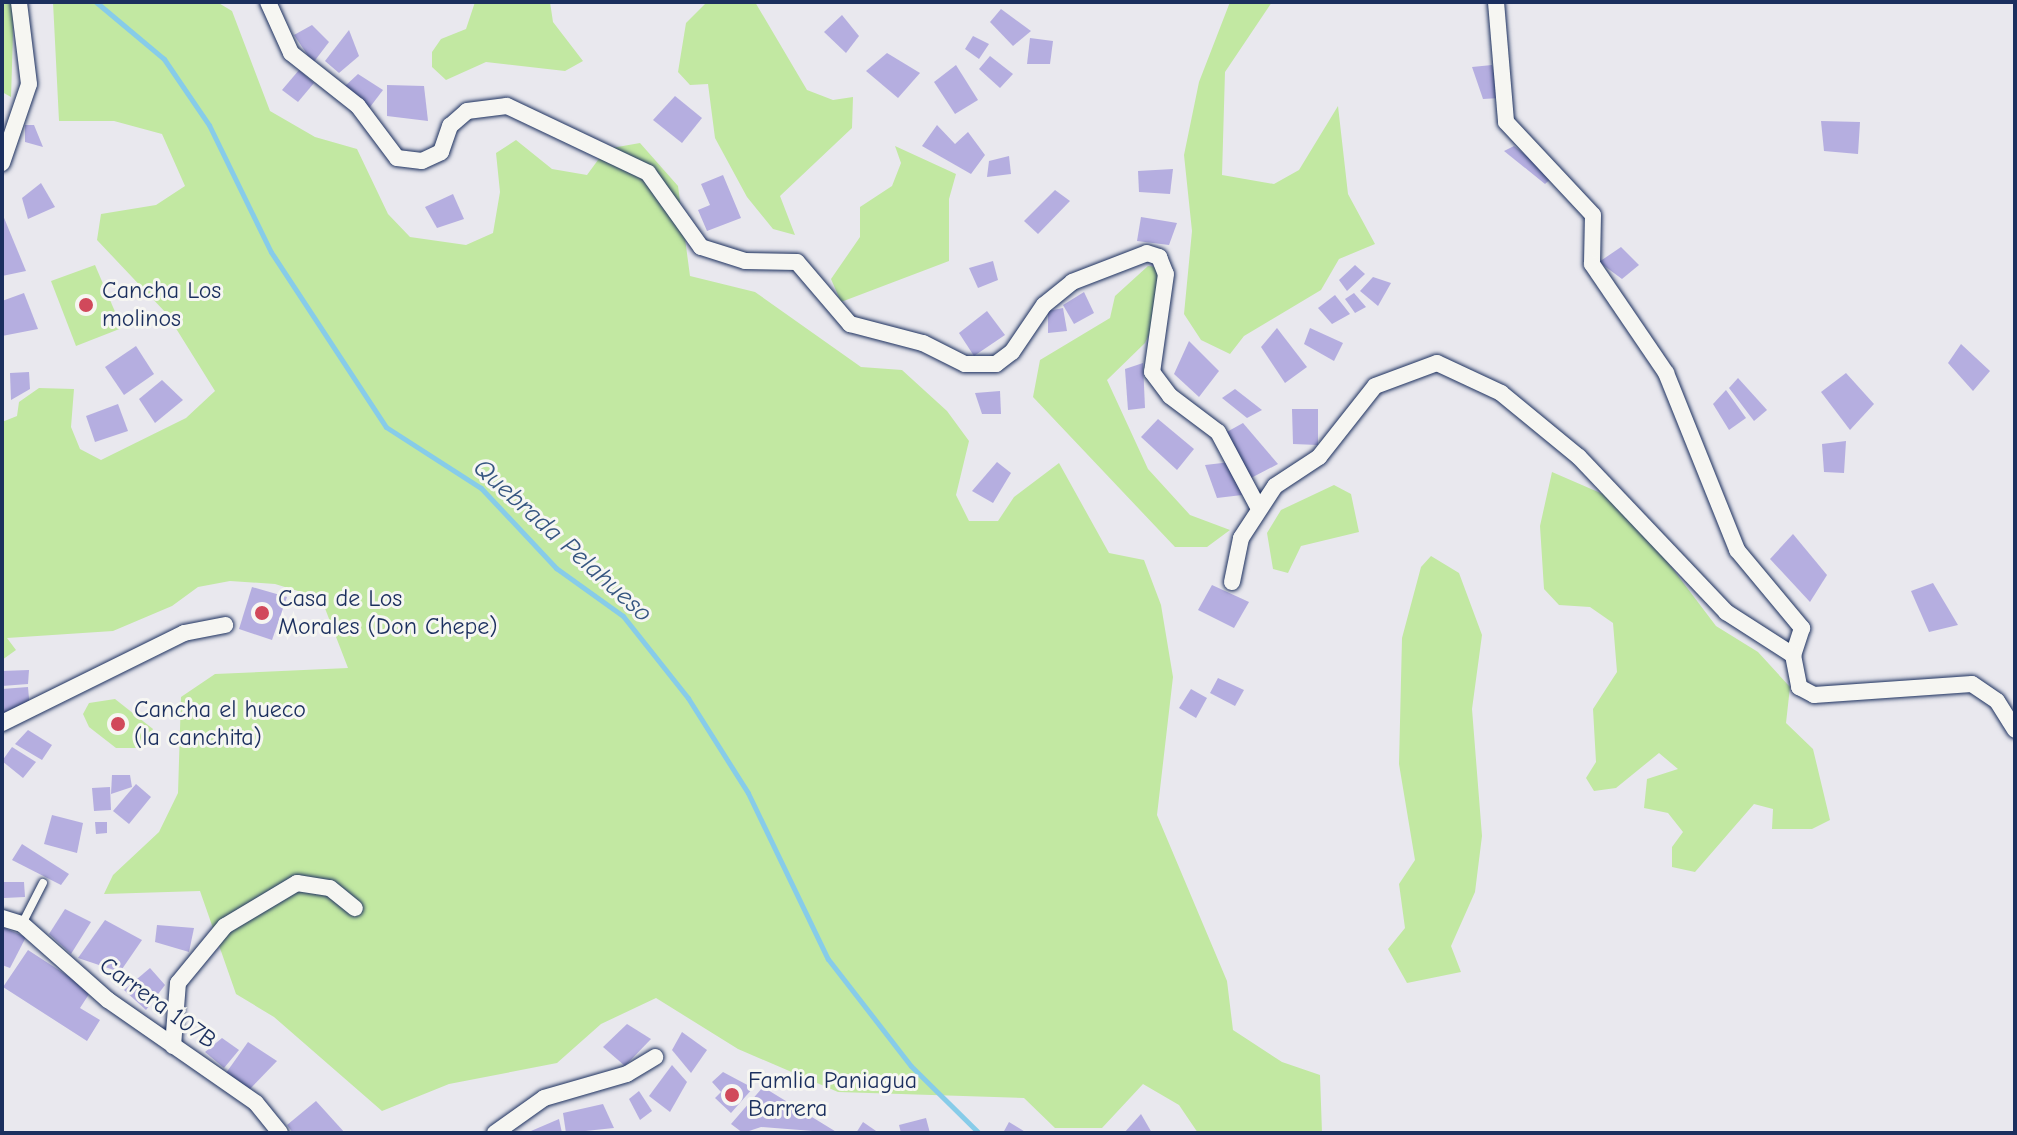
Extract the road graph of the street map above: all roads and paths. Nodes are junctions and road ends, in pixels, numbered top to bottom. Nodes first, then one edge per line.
1 (19, 2) edge
2 (268, 2) edge
3 (1496, 2) edge
4 (2, 163) edge
5 (1258, 507) junction
6 (1232, 582) dead end
7 (225, 625) dead end
8 (1793, 655) junction
9 (2, 723) edge
10 (2015, 730) edge
11 (43, 883) dead end
12 (355, 908) dead end
13 (2, 918) edge
14 (22, 924) junction
15 (173, 1046) junction
16 (655, 1057) dead end
17 (280, 1133) edge
18 (495, 1133) edge

1 - 4 street
2 - 5 street
3 - 8 street
5 - 6 street
5 - 8 street
7 - 9 street
8 - 10 street
11 - 14 lane
12 - 15 street
13 - 14 street, Carrera 107B
14 - 15 street, Carrera 107B
15 - 17 street, Carrera 107B
16 - 18 street

